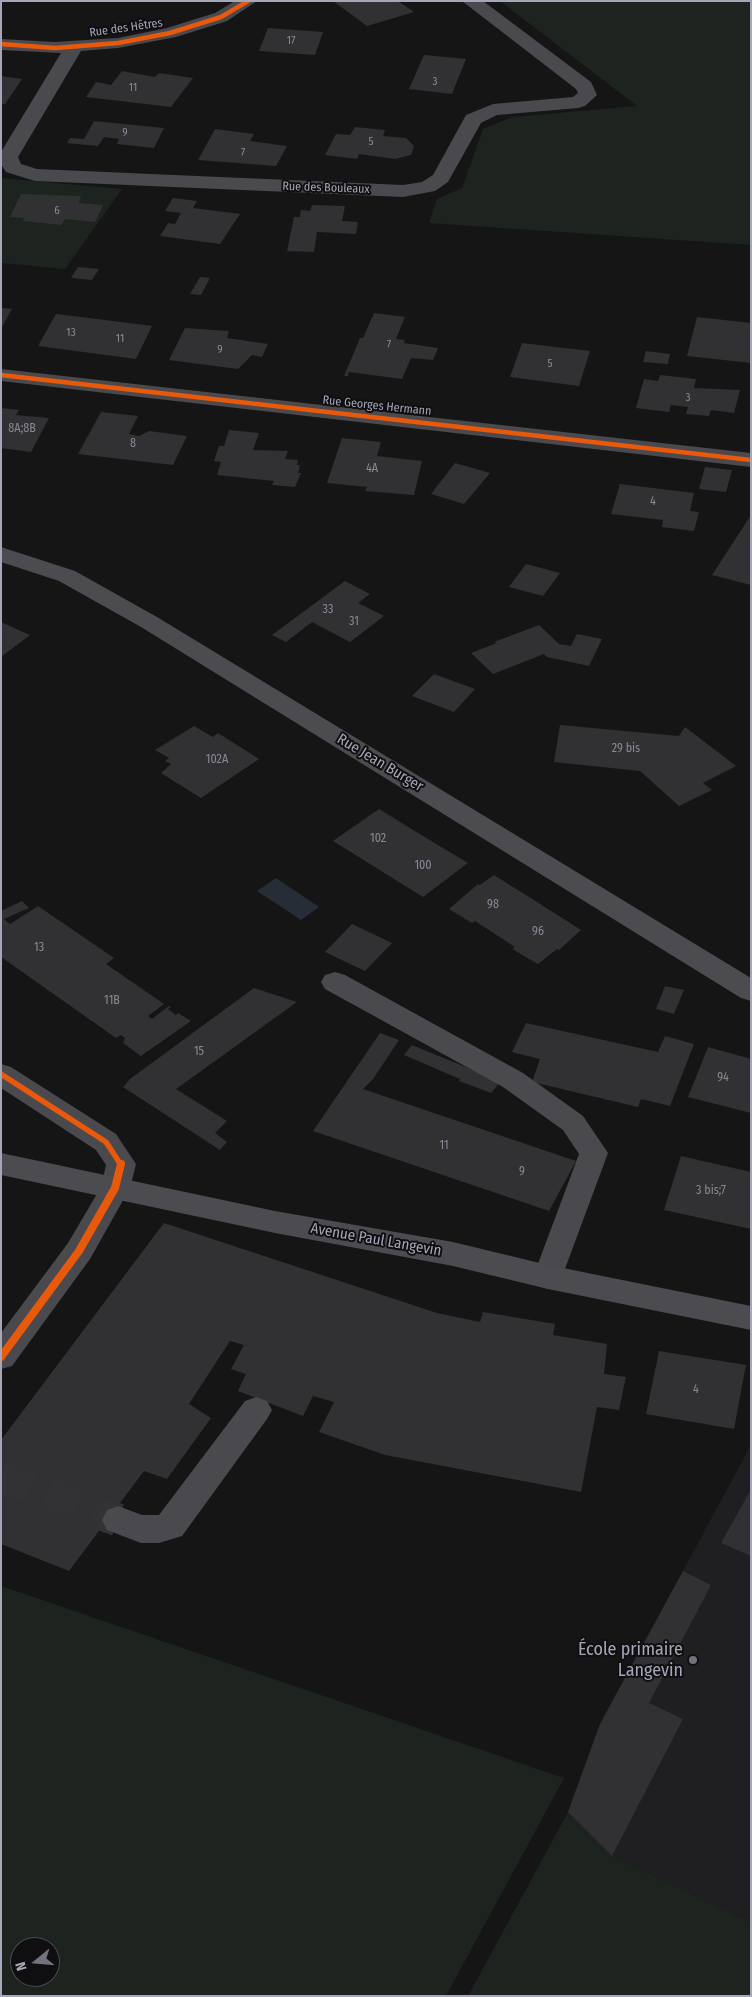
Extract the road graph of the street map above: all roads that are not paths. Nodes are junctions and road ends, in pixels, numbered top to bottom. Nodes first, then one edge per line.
1 (248, 1) edge
2 (471, 1) edge
3 (1, 44) edge
4 (74, 47) junction
5 (1, 375) edge
6 (751, 460) edge
7 (1, 554) edge
8 (334, 982) dead end
9 (751, 991) edge
10 (1, 1074) edge
11 (1, 1164) edge
12 (114, 1188) junction
13 (548, 1277) junction
14 (751, 1318) edge
15 (1, 1357) edge
16 (256, 1410) dead end
17 (118, 1520) tunnel mouth

1 - 4 street, Rue des Hêtres
2 - 4 street, Rue des Bouleaux
3 - 4 street, Rue des Hêtres
5 - 6 street, Rue Georges Hermann
7 - 9 main road, Rue Jean Burger
8 - 13 street
10 - 12 street
11 - 12 main road, Avenue Paul Langevin
12 - 13 main road, Avenue Paul Langevin
12 - 15 street
13 - 14 main road, Avenue Paul Langevin
16 - 17 street

